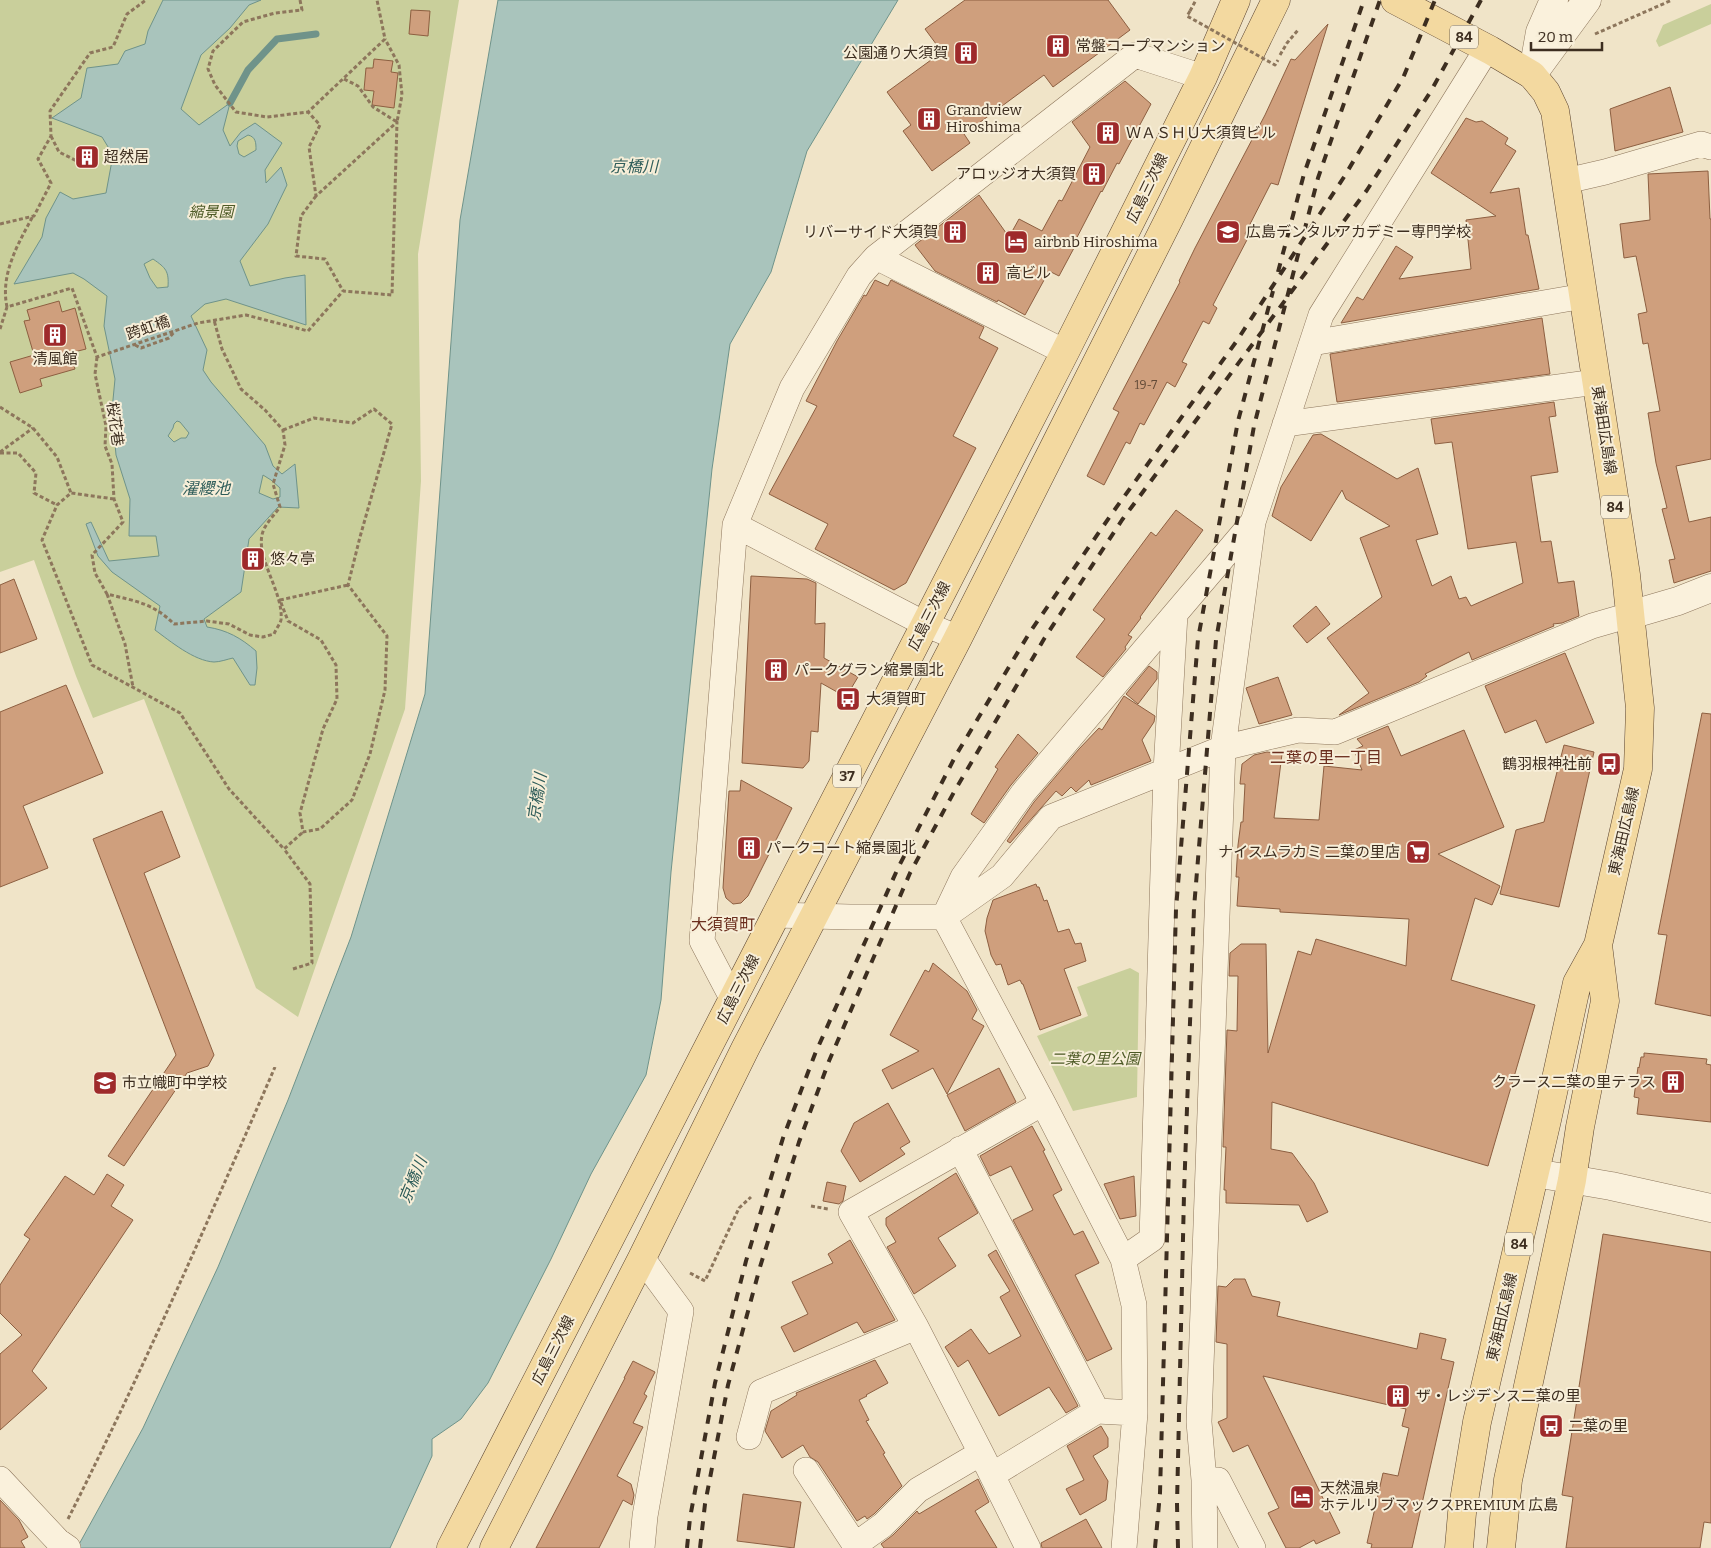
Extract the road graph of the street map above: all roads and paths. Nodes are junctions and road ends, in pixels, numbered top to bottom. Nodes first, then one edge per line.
1 (146, 0) edge
2 (300, 0) edge
3 (377, 0) edge
4 (1196, 0) edge
5 (1236, 0) edge
6 (1276, 0) edge
7 (1395, 0) edge
8 (1554, 0) edge
9 (1587, 0) edge
10 (1672, 0) edge
11 (1298, 30) dead end
12 (1589, 37) dead end
13 (385, 39) junction
14 (1487, 49) junction
15 (1532, 75) junction
16 (1203, 77) junction
17 (344, 79) junction
18 (308, 112) junction
19 (397, 122) junction
20 (51, 136) junction
21 (1711, 147) edge
22 (77, 161) dead end
23 (1566, 181) junction
24 (316, 196) junction
25 (34, 216) junction
26 (0, 224) edge
27 (876, 257) junction
28 (343, 291) junction
29 (1584, 296) junction
30 (7, 307) junction
31 (214, 320) junction
32 (0, 329) edge
33 (1312, 343) junction
34 (1065, 352) junction
35 (97, 357) junction
36 (1596, 382) junction
37 (0, 406) edge
38 (1285, 424) junction
39 (33, 428) junction
40 (284, 430) junction
41 (0, 453) edge
42 (71, 493) junction
43 (114, 499) junction
44 (56, 505) junction
45 (1253, 522) junction
46 (735, 526) junction
47 (348, 585) junction
48 (1711, 588) edge
49 (107, 594) junction
50 (280, 600) junction
51 (1175, 614) junction
52 (1630, 616) junction
53 (925, 624) junction
54 (958, 638) junction
55 (133, 688) junction
56 (1223, 748) junction
57 (1166, 771) junction
58 (304, 832) junction
59 (284, 849) junction
60 (775, 915) junction
61 (813, 916) junction
62 (944, 917) junction
63 (1598, 945) junction
64 (293, 969) dead end
65 (733, 1000) junction
66 (275, 1067) dead end
67 (1044, 1103) junction
68 (960, 1150) junction
69 (1535, 1173) junction
70 (1572, 1180) junction
71 (750, 1197) dead end
72 (1711, 1208) edge
73 (642, 1258) junction
74 (1123, 1259) junction
75 (690, 1273) dead end
76 (916, 1327) junction
77 (1097, 1411) junction
78 (1136, 1413) junction
79 (749, 1437) dead end
80 (981, 1453) junction
81 (806, 1470) dead end
82 (992, 1475) junction
83 (0, 1479) edge
84 (1204, 1480) junction
85 (66, 1538) edge
86 (856, 1546) edge
87 (451, 1548) edge
88 (494, 1548) edge
89 (642, 1548) edge
90 (1028, 1548) edge
91 (1124, 1548) edge
92 (1205, 1548) edge
93 (1253, 1548) edge
94 (1458, 1548) edge
95 (1501, 1548) edge

1 - 20 path
2 - 18 path
3 - 13 path
4 - 11 path, bridge
5 - 16 main road, 広島三次線 / 37
6 - 54 main road, 37
7 - 14 main road, 東海田広島線 / 84
8 - 15 street
9 - 15 street
10 - 12 path
13 - 17 path
13 - 19 path
14 - 15 main road, 東海田広島線 / 84
14 - 33 street
15 - 23 main road, 東海田広島線 / 84
16 - 27 street
16 - 34 main road, 広島三次線 / 37
17 - 18 path
17 - 19 path
18 - 24 path
19 - 24 path
19 - 28 path
20 - 22 path
20 - 25 path
21 - 23 street
23 - 29 main road, 東海田広島線 / 84
24 - 28 path
25 - 26 path
25 - 30 path
27 - 34 street
27 - 46 street
28 - 31 path, 跨虹橋
29 - 33 street
29 - 36 main road, 東海田広島線 / 84
30 - 32 path
30 - 35 path
31 - 35 path, 跨虹橋
31 - 40 path
33 - 38 street
34 - 53 main road, 広島三次線 / 37
35 - 43 path, 桜花巷
36 - 38 street
36 - 52 main road, 東海田広島線 / 84
37 - 39 path
38 - 45 street
39 - 41 path
39 - 42 path
40 - 47 path
40 - 50 path
41 - 44 path
42 - 43 path
42 - 44 path
43 - 49 path, 桜花巷
44 - 55 path
45 - 51 street
45 - 56 street
46 - 53 street
46 - 65 street
47 - 50 path
47 - 58 path
48 - 52 street
49 - 50 path
49 - 55 path
50 - 58 path
51 - 57 street
51 - 62 street
52 - 56 street
52 - 63 main road, 東海田広島線 / 84
53 - 54 street
53 - 60 main road, 広島三次線 / 37
54 - 61 main road, 37
55 - 59 path
56 - 57 street
56 - 84 street
57 - 62 street
57 - 74 street
58 - 59 path
59 - 64 path
60 - 61 street
60 - 65 main road, 広島三次線 / 37
61 - 62 street
61 - 73 main road, 37
62 - 67 street
63 - 69 main road, 東海田広島線 / 84
63 - 70 main road, 東海田広島線 / 84
65 - 87 main road, 広島三次線 / 37
66 - 85 path
67 - 68 street
67 - 74 street
68 - 76 street
68 - 77 street
69 - 70 street
69 - 94 main road, 東海田広島線 / 84
70 - 72 street
70 - 95 main road, 東海田広島線 / 84
71 - 75 path
73 - 88 main road, 37
73 - 89 street
74 - 78 street
76 - 79 street
76 - 80 street
77 - 78 street
77 - 82 street
78 - 91 street
80 - 82 street
80 - 86 street
81 - 86 street
82 - 90 street
83 - 85 street
84 - 92 street
84 - 93 street

